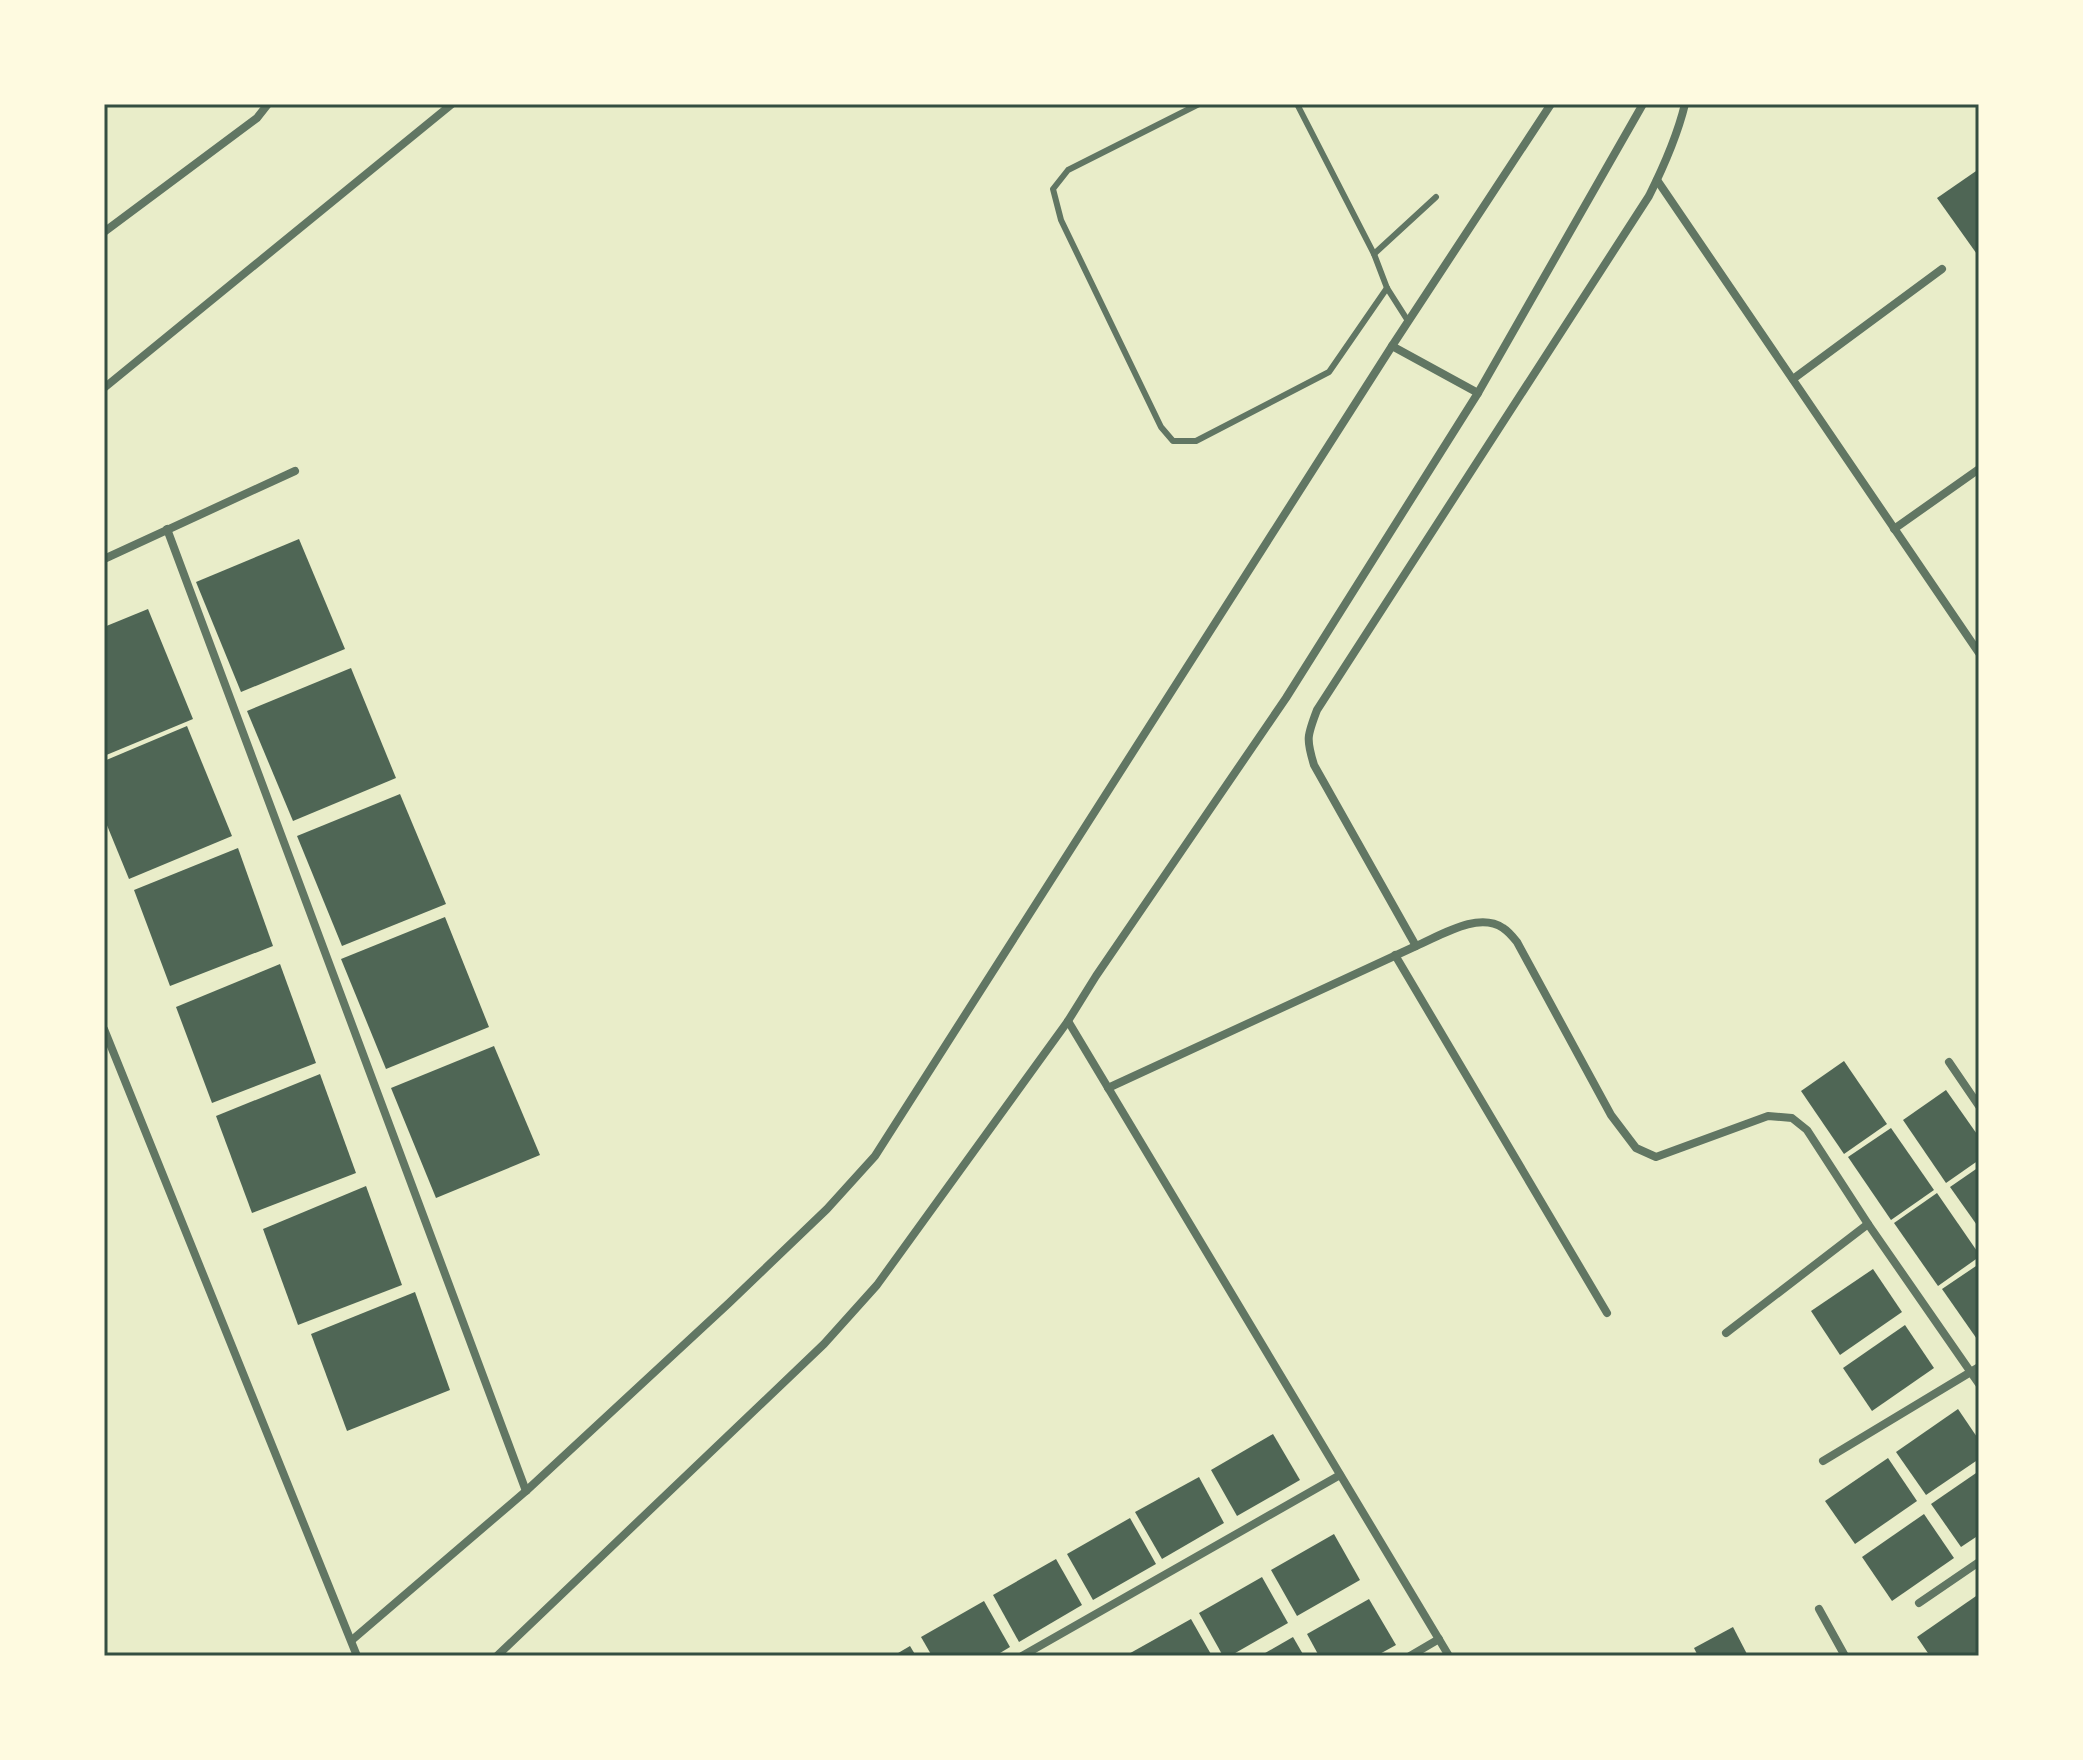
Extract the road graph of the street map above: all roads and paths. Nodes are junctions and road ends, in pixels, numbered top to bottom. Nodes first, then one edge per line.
1 (268, 104) edge
2 (452, 104) edge
3 (1199, 104) edge
4 (1297, 104) edge
5 (1551, 104) edge
6 (1643, 104) edge
7 (1685, 104) edge
8 (1657, 180) junction
9 (1436, 197) dead end
10 (104, 232) edge
11 (1374, 254) junction
12 (1942, 269) dead end
13 (1387, 288) junction
14 (1408, 321) junction
15 (1392, 346) junction
16 (1793, 379) junction
17 (104, 388) edge
18 (1478, 393) junction
19 (1979, 469) edge
20 (295, 471) dead end
21 (167, 529) junction
22 (1894, 529) junction
23 (104, 559) edge
24 (1979, 653) edge
25 (1416, 946) junction
26 (1395, 955) junction
27 (1068, 1021) junction
28 (104, 1029) edge
29 (1949, 1062) dead end
30 (1108, 1088) junction
31 (1979, 1106) edge
32 (1868, 1224) junction
33 (1607, 1313) dead end
34 (1726, 1333) dead end
35 (1979, 1367) edge
36 (1971, 1373) junction
37 (1979, 1384) edge
38 (1823, 1461) dead end
39 (1340, 1475) junction
40 (526, 1491) junction
41 (1979, 1562) edge
42 (1919, 1603) dead end
43 (1819, 1609) dead end
44 (1439, 1639) junction
45 (352, 1640) junction
46 (357, 1656) edge
47 (497, 1656) edge
48 (1022, 1656) edge
49 (1410, 1656) edge
50 (1449, 1656) edge
51 (1845, 1656) edge

1 - 10 street
2 - 17 street
3 - 13 lane
4 - 11 lane
5 - 14 street
6 - 18 street
7 - 8 street
8 - 16 street
8 - 25 street
9 - 11 lane
11 - 13 lane
12 - 16 street
13 - 14 lane
14 - 15 street
15 - 18 street
15 - 40 street
16 - 22 street
18 - 27 street
19 - 22 street
20 - 21 street
21 - 23 street
21 - 40 street
22 - 24 street
25 - 26 street
25 - 32 street
26 - 30 street
26 - 33 street
27 - 30 street
27 - 47 street
28 - 45 street
29 - 31 street
30 - 39 street
32 - 34 street
32 - 36 street
35 - 36 street
36 - 37 street
36 - 38 street
39 - 44 street
39 - 48 street
40 - 45 street
41 - 42 street
43 - 51 street
44 - 49 street
44 - 50 street
45 - 46 street

